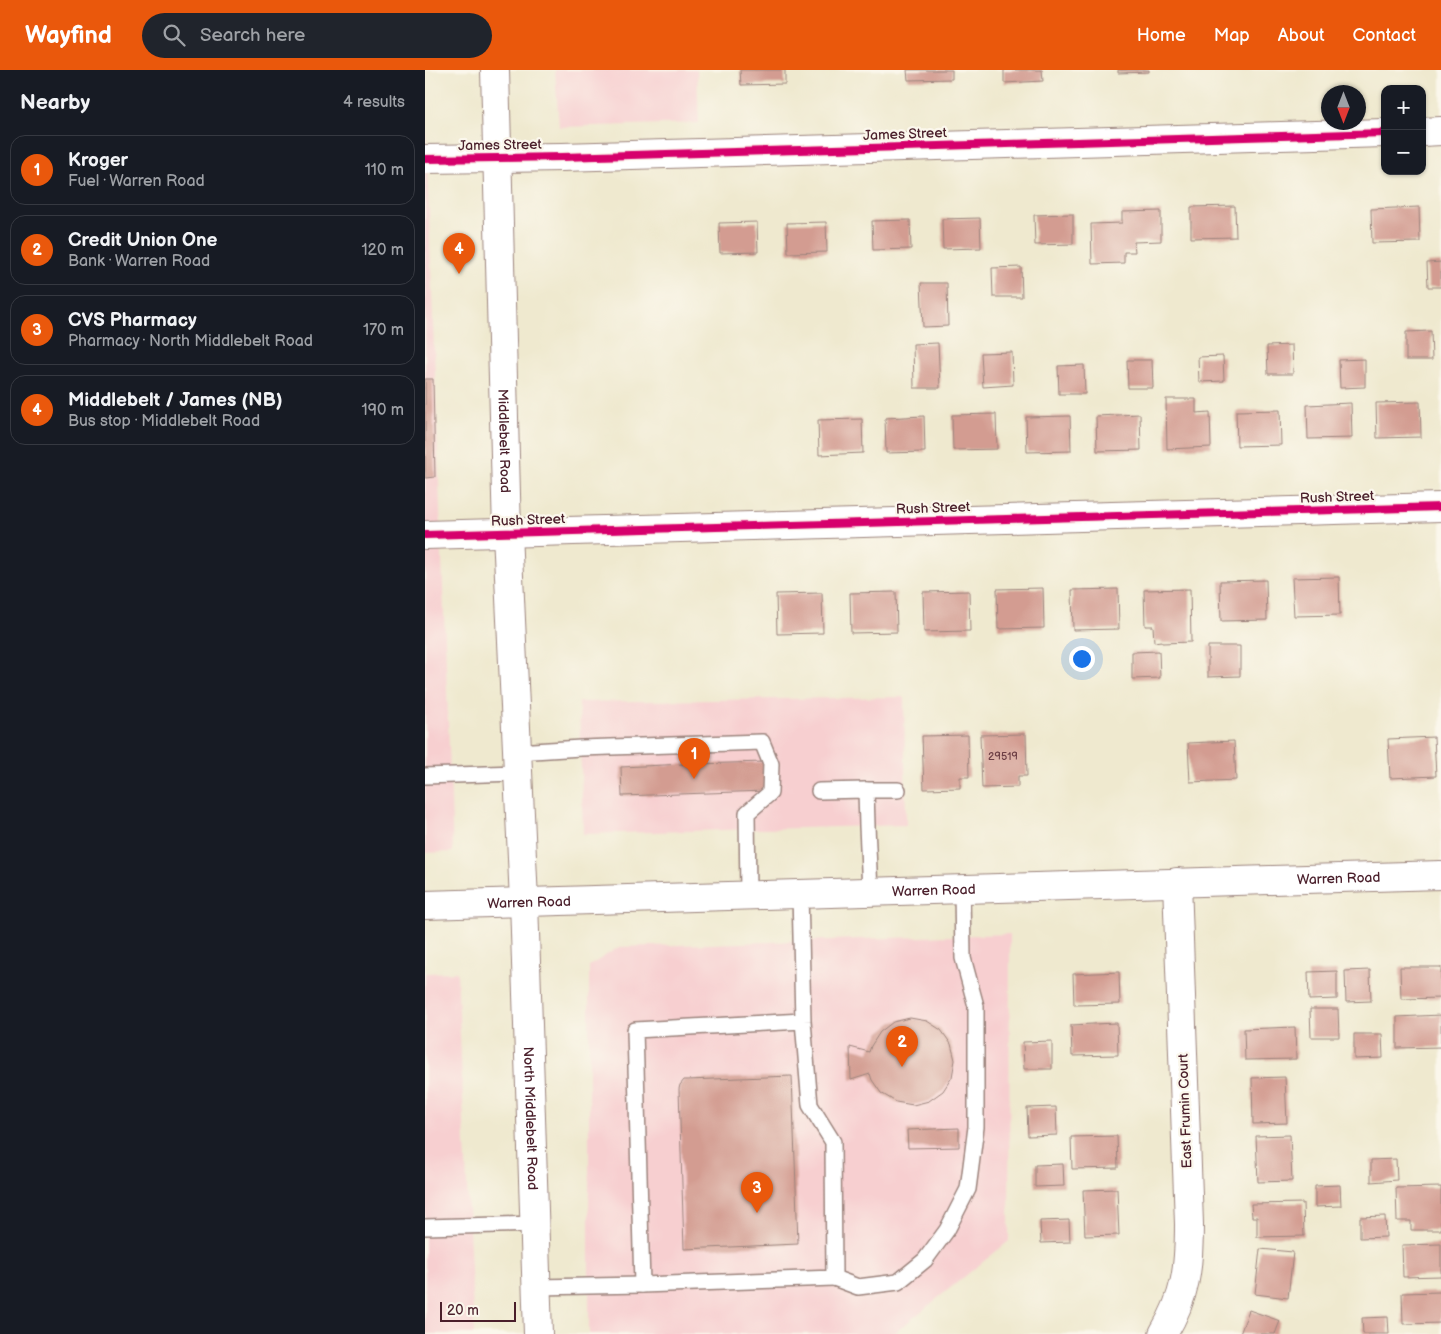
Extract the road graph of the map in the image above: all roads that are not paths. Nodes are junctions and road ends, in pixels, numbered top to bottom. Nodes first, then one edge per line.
1 (495, 70) edge
2 (1441, 131) edge
3 (1426, 132) edge
4 (1381, 133) edge
5 (497, 158) junction
6 (425, 160) edge
7 (1441, 507) edge
8 (507, 533) junction
9 (425, 535) edge
10 (517, 762) junction
11 (425, 776) edge
12 (866, 790) junction
13 (899, 790) dead end
14 (819, 791) dead end
15 (1441, 875) edge
16 (1177, 882) junction
17 (962, 889) junction
18 (870, 891) junction
19 (800, 893) junction
20 (748, 894) junction
21 (524, 901) junction
22 (425, 905) edge
23 (803, 1021) junction
24 (535, 1224) junction
25 (425, 1227) edge
26 (835, 1278) junction
27 (642, 1285) junction
28 (537, 1287) junction
29 (538, 1334) edge
30 (1163, 1334) edge

1 - 5 street, Middlebelt Road
2 - 3 street
4 - 5 street, James Street
5 - 6 street, James Street
5 - 8 street, Middlebelt Road
7 - 8 street, Rush Street
8 - 9 street, Rush Street
8 - 10 street, Middlebelt Road
10 - 11 lane
10 - 20 lane
10 - 21 street, Middlebelt Road
12 - 13 lane
12 - 14 lane
12 - 18 lane
15 - 16 street, Warren Road
16 - 17 street, Warren Road
16 - 30 street, East Frumin Court
17 - 18 street, Warren Road
17 - 26 lane
18 - 19 street, Warren Road
19 - 20 street, Warren Road
19 - 23 lane
20 - 21 street, Warren Road
21 - 22 street, Warren Road
21 - 24 street, North Middlebelt Road
23 - 26 lane
23 - 27 lane
24 - 25 lane
24 - 28 street, North Middlebelt Road
26 - 27 lane
27 - 28 lane
28 - 29 street, North Middlebelt Road

